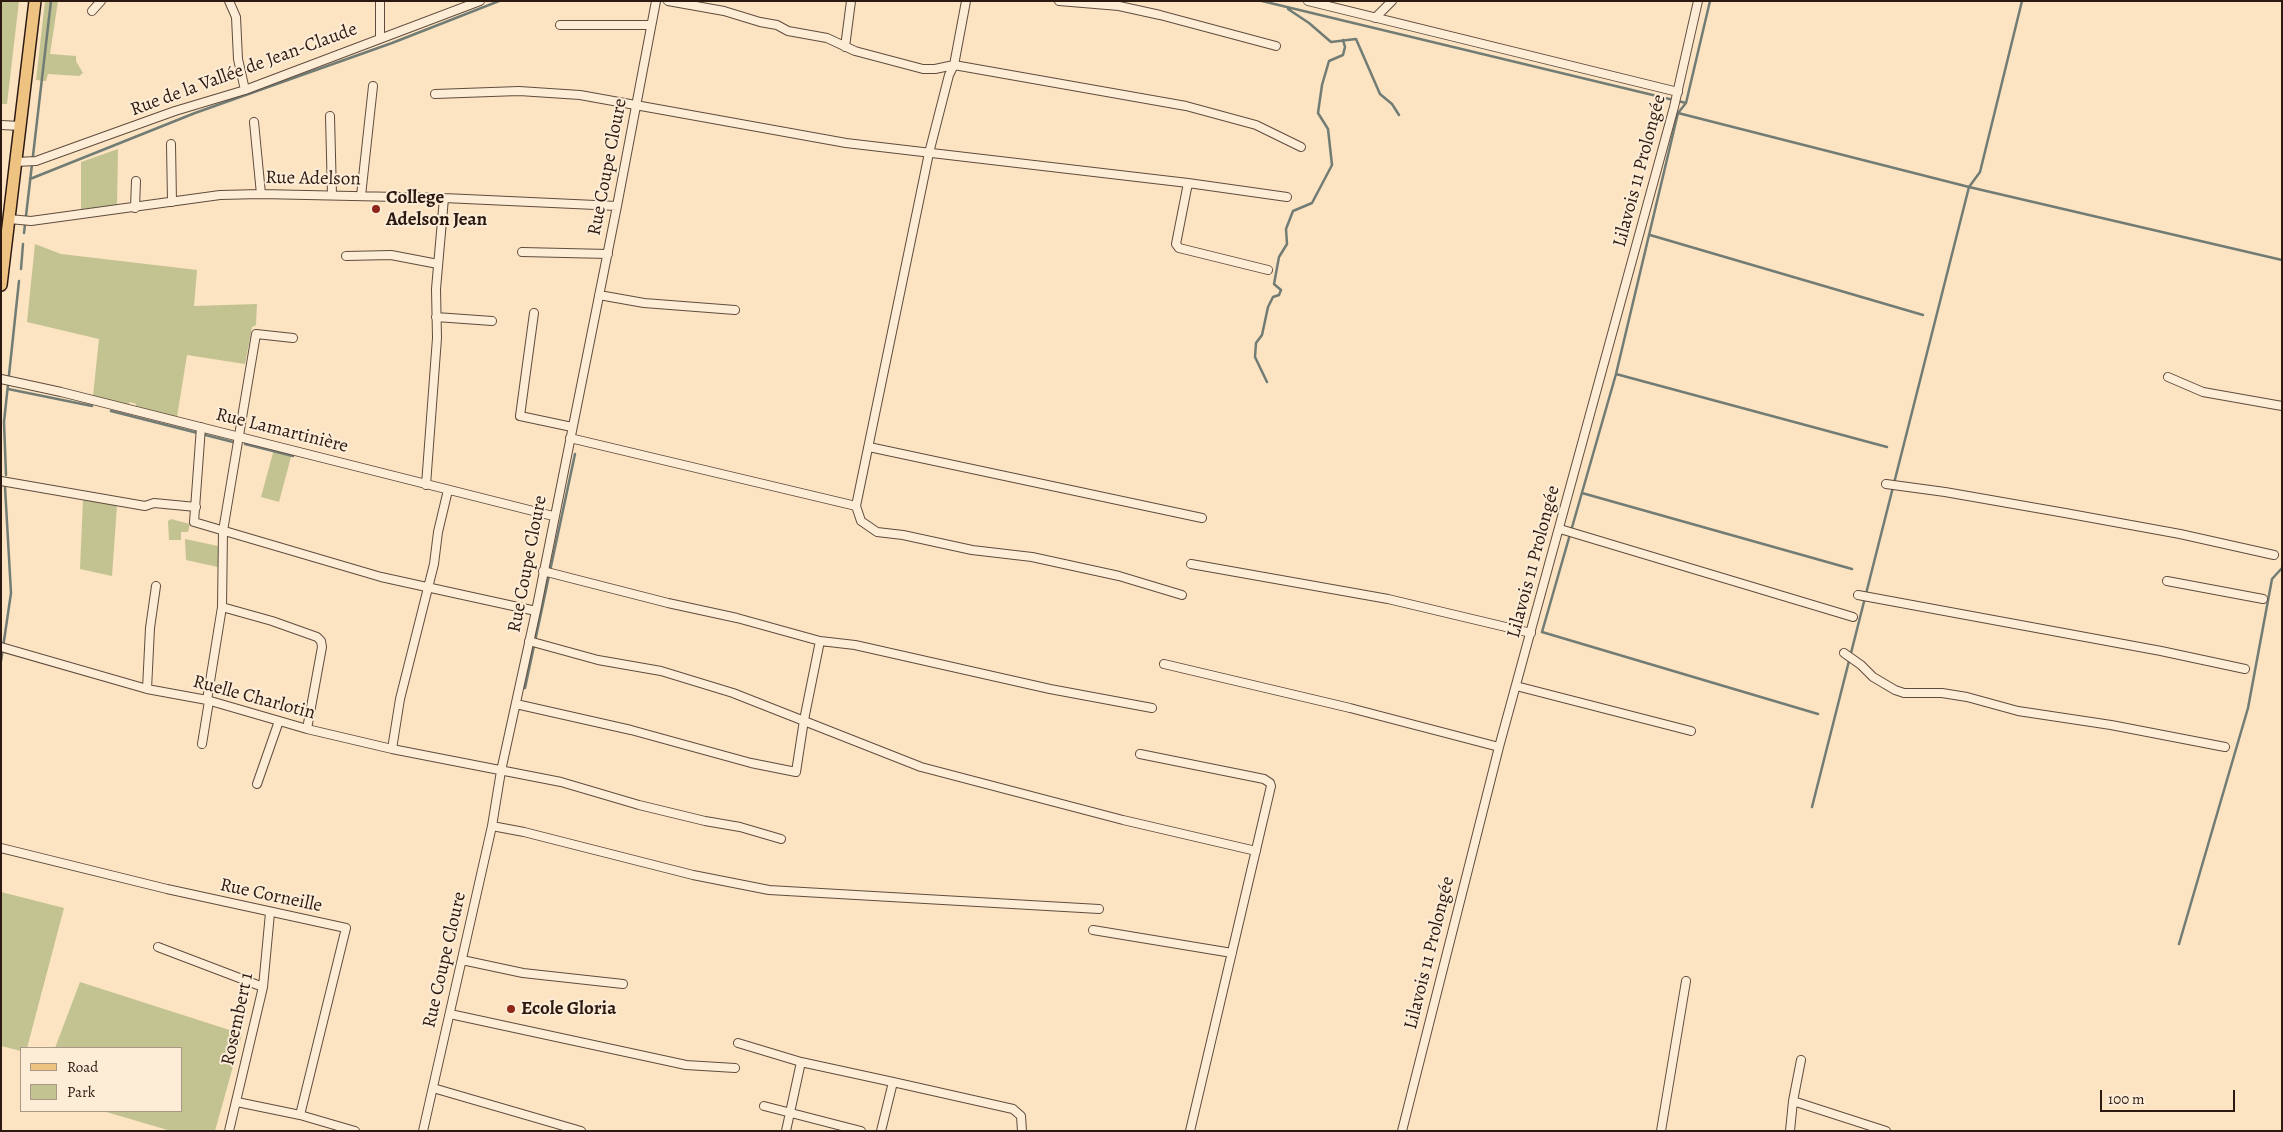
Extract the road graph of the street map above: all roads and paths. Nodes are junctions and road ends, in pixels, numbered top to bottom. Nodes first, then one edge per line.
1 (35, 1) edge
2 (101, 1) edge
3 (229, 1) edge
4 (380, 1) edge
5 (480, 1) edge
6 (656, 1) edge
7 (668, 1) edge
8 (851, 1) edge
9 (966, 1) edge
10 (1058, 1) edge
11 (1308, 1) edge
12 (1392, 1) edge
13 (1698, 1) edge
14 (92, 12) dead end
15 (1375, 18) junction
16 (560, 25) dead end
17 (651, 25) junction
18 (380, 38) junction
19 (1276, 46) dead end
20 (845, 47) junction
21 (954, 65) junction
22 (373, 86) dead end
23 (245, 90) junction
24 (1678, 92) junction
25 (435, 94) dead end
26 (637, 105) junction
27 (330, 116) dead end
28 (254, 122) dead end
29 (1, 125) edge
30 (20, 126) junction
31 (171, 144) dead end
32 (1300, 147) dead end
33 (929, 153) junction
34 (21, 162) junction
35 (136, 182) dead end
36 (1188, 183) junction
37 (261, 194) junction
38 (332, 195) junction
39 (361, 196) junction
40 (1287, 197) dead end
41 (444, 198) junction
42 (172, 202) junction
43 (617, 206) junction
44 (135, 208) junction
45 (14, 219) junction
46 (522, 252) dead end
47 (608, 254) junction
48 (3, 255) edge
49 (346, 256) dead end
50 (438, 264) junction
51 (1268, 270) dead end
52 (1, 285) edge
53 (599, 295) junction
54 (734, 310) dead end
55 (534, 313) dead end
56 (436, 317) junction
57 (492, 320) dead end
58 (293, 338) dead end
59 (2168, 377) dead end
60 (8, 380) edge
61 (2282, 406) edge
62 (572, 427) junction
63 (201, 432) junction
64 (239, 436) junction
65 (570, 438) junction
66 (869, 447) junction
67 (1, 481) edge
68 (1886, 484) dead end
69 (426, 485) junction
70 (448, 490) junction
71 (856, 506) junction
72 (196, 507) junction
73 (554, 516) junction
74 (1202, 518) dead end
75 (1560, 529) junction
76 (223, 531) junction
77 (2274, 555) dead end
78 (1191, 564) dead end
79 (543, 571) junction
80 (2167, 581) dead end
81 (156, 586) dead end
82 (427, 587) junction
83 (1182, 595) dead end
84 (1858, 595) dead end
85 (2263, 599) dead end
86 (222, 607) junction
87 (536, 611) junction
88 (1853, 617) dead end
89 (1531, 633) junction
90 (529, 641) junction
91 (820, 641) junction
92 (1, 646) edge
93 (1844, 653) dead end
94 (1164, 664) dead end
95 (2245, 669) dead end
96 (1516, 686) junction
97 (147, 688) junction
98 (208, 701) junction
99 (516, 704) junction
100 (1152, 708) dead end
101 (804, 720) junction
102 (279, 721) junction
103 (307, 729) junction
104 (1691, 732) dead end
105 (202, 744) dead end
106 (1499, 747) junction
107 (2225, 747) dead end
108 (392, 749) junction
109 (1140, 754) dead end
110 (501, 771) junction
111 (257, 784) dead end
112 (492, 826) junction
113 (781, 839) dead end
114 (1, 848) edge
115 (1256, 850) junction
116 (1099, 910) dead end
117 (270, 913) junction
118 (1093, 930) dead end
119 (158, 947) dead end
120 (1232, 953) junction
121 (462, 960) junction
122 (1686, 981) dead end
123 (623, 984) dead end
124 (263, 987) junction
125 (450, 1014) junction
126 (738, 1043) dead end
127 (1801, 1060) dead end
128 (801, 1062) junction
129 (735, 1068) dead end
130 (893, 1082) junction
131 (433, 1088) junction
132 (1793, 1101) junction
133 (237, 1102) junction
134 (764, 1106) dead end
135 (790, 1112) junction
136 (300, 1115) junction
137 (230, 1131) edge
138 (355, 1131) edge
139 (423, 1131) edge
140 (581, 1131) edge
141 (786, 1131) edge
142 (861, 1131) edge
143 (881, 1131) edge
144 (1022, 1131) edge
145 (1190, 1131) edge
146 (1402, 1131) edge
147 (1661, 1131) edge
148 (1790, 1131) edge
149 (1886, 1131) edge

1 - 30 main road
2 - 14 street
3 - 23 street
4 - 18 street
5 - 18 street, Rue de la Vallée de Jean-Claude
6 - 17 street, Rue Coupe Cloure
7 - 20 street
8 - 20 street
9 - 21 street
10 - 19 street
11 - 15 street
12 - 15 street
13 - 24 street, Lilavois 11 Prolongée
15 - 24 street
16 - 17 street
17 - 26 street, Rue Coupe Cloure
18 - 23 street, Rue de la Vallée de Jean-Claude
20 - 21 street
21 - 32 street
21 - 33 street
22 - 39 street
23 - 34 street, Rue de la Vallée de Jean-Claude
24 - 75 street, Lilavois 11 Prolongée
25 - 26 street
26 - 33 street
26 - 43 street, Rue Coupe Cloure
27 - 38 street
28 - 37 street
29 - 30 street
30 - 34 main road
31 - 42 street
33 - 36 street
33 - 66 street
34 - 45 main road
35 - 44 street
36 - 40 street
36 - 51 street
37 - 38 street, Rue Adelson
37 - 42 street, Rue Adelson
38 - 39 street, Rue Adelson
39 - 41 street, Rue Adelson
41 - 43 street, Rue Adelson
41 - 50 street
42 - 44 street, Rue Adelson
43 - 47 street, Rue Coupe Cloure
44 - 45 street, Rue Adelson
45 - 48 main road
46 - 47 street
47 - 53 street, Rue Coupe Cloure
48 - 52 main road
49 - 50 street
50 - 56 street
53 - 54 street
53 - 62 street, Rue Coupe Cloure
55 - 62 street
56 - 57 street
56 - 69 street
58 - 64 street
59 - 61 street
60 - 63 street, Rue Lamartinière
62 - 65 street, Rue Coupe Cloure
63 - 64 street, Rue Lamartinière
63 - 72 street
64 - 69 street, Rue Lamartinière
64 - 76 street
65 - 71 street
65 - 73 street, Rue Coupe Cloure
66 - 71 street
66 - 74 street
67 - 72 street
68 - 77 street
69 - 70 street, Rue Lamartinière
70 - 73 street, Rue Lamartinière
70 - 82 street
71 - 83 street
72 - 76 street
73 - 79 street, Rue Coupe Cloure
75 - 88 street
75 - 89 street, Lilavois 11 Prolongée
76 - 82 street
76 - 86 street
78 - 89 street
79 - 87 street, Rue Coupe Cloure
79 - 91 street
80 - 85 street
81 - 97 street
82 - 87 street
82 - 108 street
84 - 95 street
86 - 98 street
86 - 103 street
87 - 90 street, Rue Coupe Cloure
89 - 96 street, Lilavois 11 Prolongée
90 - 99 street, Rue Coupe Cloure
90 - 101 street
91 - 100 street
91 - 101 street
92 - 97 street, Ruelle Charlotin
93 - 107 street
94 - 106 street
96 - 104 street
96 - 106 street, Lilavois 11 Prolongée
97 - 98 street, Ruelle Charlotin
98 - 102 street, Ruelle Charlotin
98 - 105 street
99 - 101 street
99 - 110 street, Rue Coupe Cloure
101 - 115 street
102 - 103 street, Ruelle Charlotin
102 - 111 street
103 - 108 street, Ruelle Charlotin
106 - 146 street, Lilavois 11 Prolongée
108 - 110 street, Ruelle Charlotin
109 - 115 street
110 - 112 street, Rue Coupe Cloure
110 - 113 street, Ruelle Charlotin
112 - 116 street
112 - 121 street, Rue Coupe Cloure
114 - 117 street, Rue Corneille
115 - 120 street
117 - 124 street, Rosembert 1
117 - 136 street, Rue Corneille
118 - 120 street
119 - 124 street
120 - 145 street
121 - 123 street
121 - 125 street, Rue Coupe Cloure
122 - 147 street
124 - 133 street, Rosembert 1
125 - 129 street
125 - 131 street, Rue Coupe Cloure
126 - 128 street
127 - 132 street
128 - 130 street
128 - 135 street
130 - 143 street
130 - 144 street
131 - 139 street, Rue Coupe Cloure
131 - 140 street
132 - 148 street
132 - 149 street
133 - 136 street
133 - 137 street, Rosembert 1
134 - 135 street
135 - 141 street
135 - 142 street
136 - 138 street

